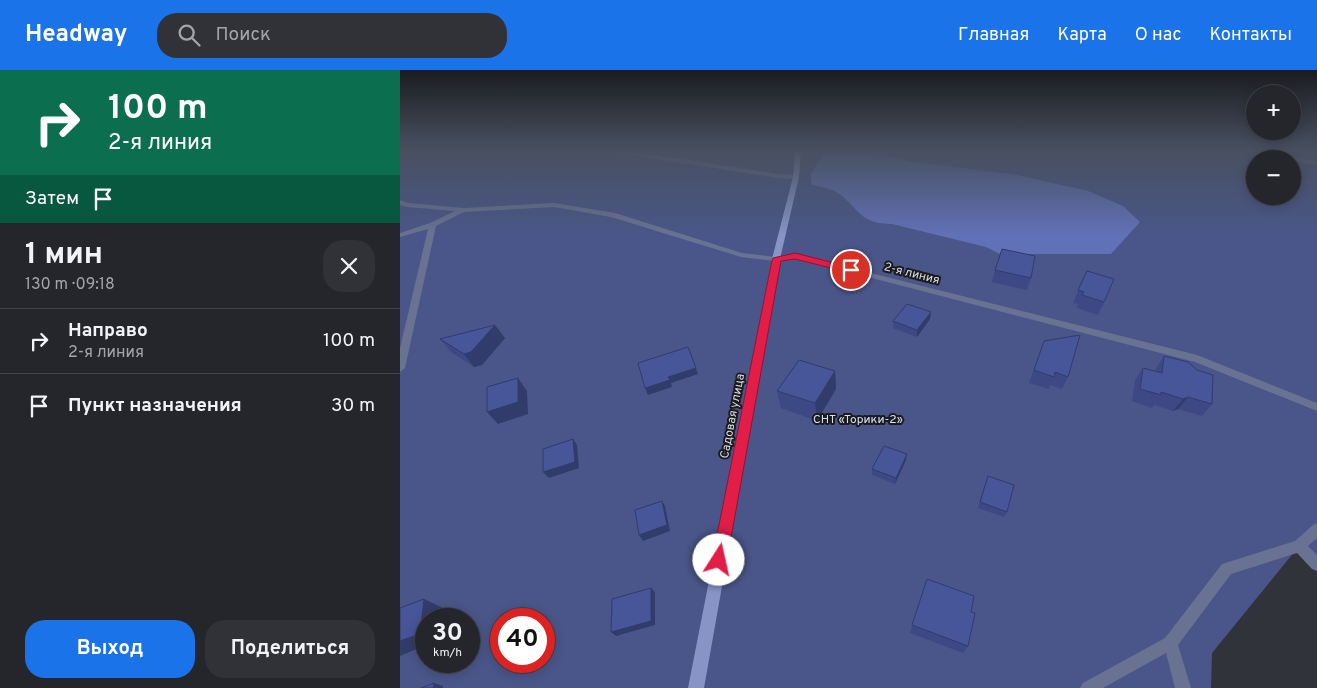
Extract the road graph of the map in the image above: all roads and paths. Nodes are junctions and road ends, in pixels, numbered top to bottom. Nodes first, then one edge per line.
1 (796, 179) edge
2 (400, 202) edge
3 (464, 210) junction
4 (433, 225) junction
5 (400, 235) edge
6 (776, 260) junction
7 (400, 368) edge
8 (1317, 407) edge
9 (1317, 530) edge
10 (1299, 546) junction
11 (1317, 564) edge
12 (1170, 643) junction
13 (696, 688) edge
14 (1088, 688) edge
15 (1183, 688) edge

1 - 6 street, Садовая улица
2 - 3 street
3 - 4 street
3 - 6 street, 2-я линия
4 - 5 street
4 - 7 street
6 - 8 street, 2-я линия
6 - 13 street, Садовая улица
9 - 10 street
10 - 11 street
10 - 12 street
12 - 14 street
12 - 15 street

